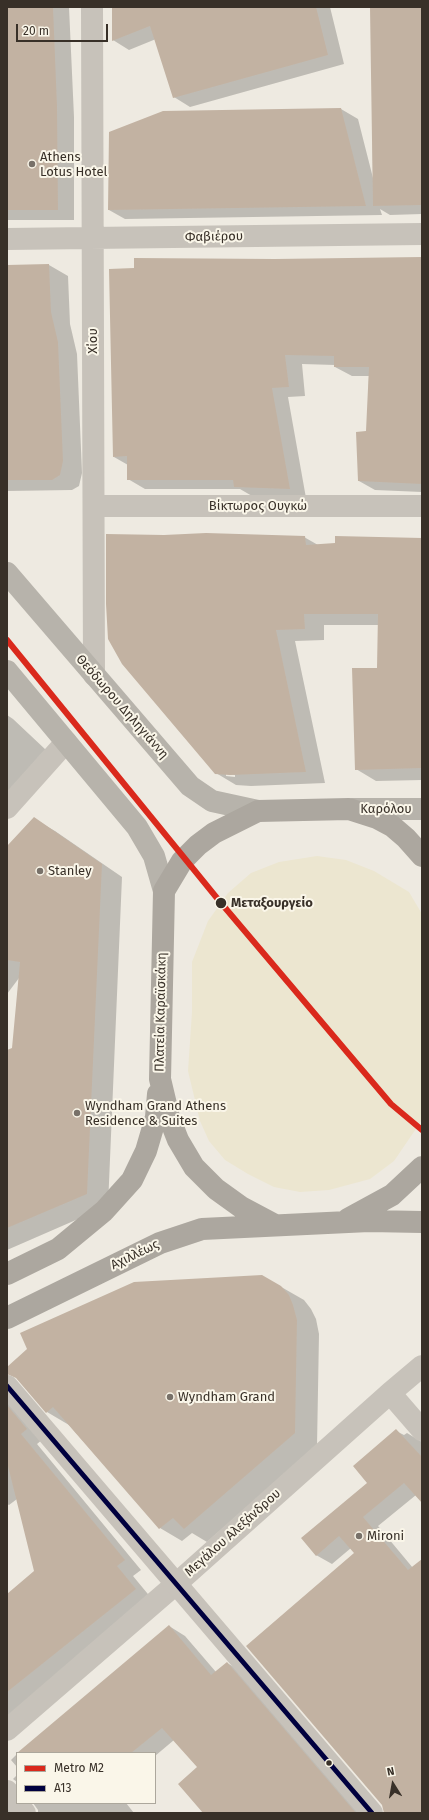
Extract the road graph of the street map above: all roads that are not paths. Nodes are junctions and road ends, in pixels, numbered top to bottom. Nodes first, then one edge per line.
1 (92, 7) edge
2 (422, 234) edge
3 (93, 238) junction
4 (7, 239) edge
5 (94, 506) junction
6 (422, 506) edge
7 (7, 573) edge
8 (7, 671) edge
9 (94, 675) junction
10 (15, 690) edge
11 (66, 742) junction
12 (7, 808) edge
13 (349, 809) junction
14 (422, 809) edge
15 (258, 811) junction
16 (422, 856) edge
17 (164, 892) junction
18 (160, 1079) junction
19 (422, 1167) edge
20 (342, 1222) junction
21 (422, 1222) edge
22 (273, 1224) junction
23 (7, 1274) edge
24 (7, 1318) edge
25 (422, 1366) edge
26 (7, 1386) edge
27 (390, 1392) junction
28 (422, 1430) edge
29 (176, 1584) junction
30 (7, 1730) edge
31 (7, 1791) edge
32 (16, 1802) edge
33 (18, 1804) edge
34 (25, 1813) edge
35 (372, 1813) edge

1 - 3 street, Χίου
2 - 3 street, Φαβιέρου
3 - 4 street, Φαβιέρου
3 - 5 street, Χίου
5 - 6 street, Βίκτωρος Ουγκώ
5 - 9 street, Χίου
7 - 9 main road, Θεόδωρου Δηληγιάννη
8 - 10 main road
9 - 15 main road, Θεόδωρου Δηληγιάννη
10 - 11 main road
11 - 12 street
11 - 17 main road
13 - 14 main road, Καρόλου
13 - 15 main road, Πλατεία Καραϊσκάκη
13 - 16 main road, Πλατεία Καραϊσκάκη
15 - 17 main road, Πλατεία Καραϊσκάκη
17 - 18 main road, Πλατεία Καραϊσκάκη
18 - 22 main road, Πλατεία Καραϊσκάκη
18 - 23 main road
19 - 20 main road, Πλατεία Καραϊσκάκη
20 - 21 main road
20 - 22 main road, Πλατεία Καραϊσκάκη
22 - 24 main road, Αχιλλέως
25 - 27 street, Μεγάλου Αλεξάνδρου
26 - 29 street
27 - 28 street
27 - 29 street, Μεγάλου Αλεξάνδρου
29 - 30 street, Μεγάλου Αλεξάνδρου
29 - 35 street
31 - 32 street
33 - 34 street

